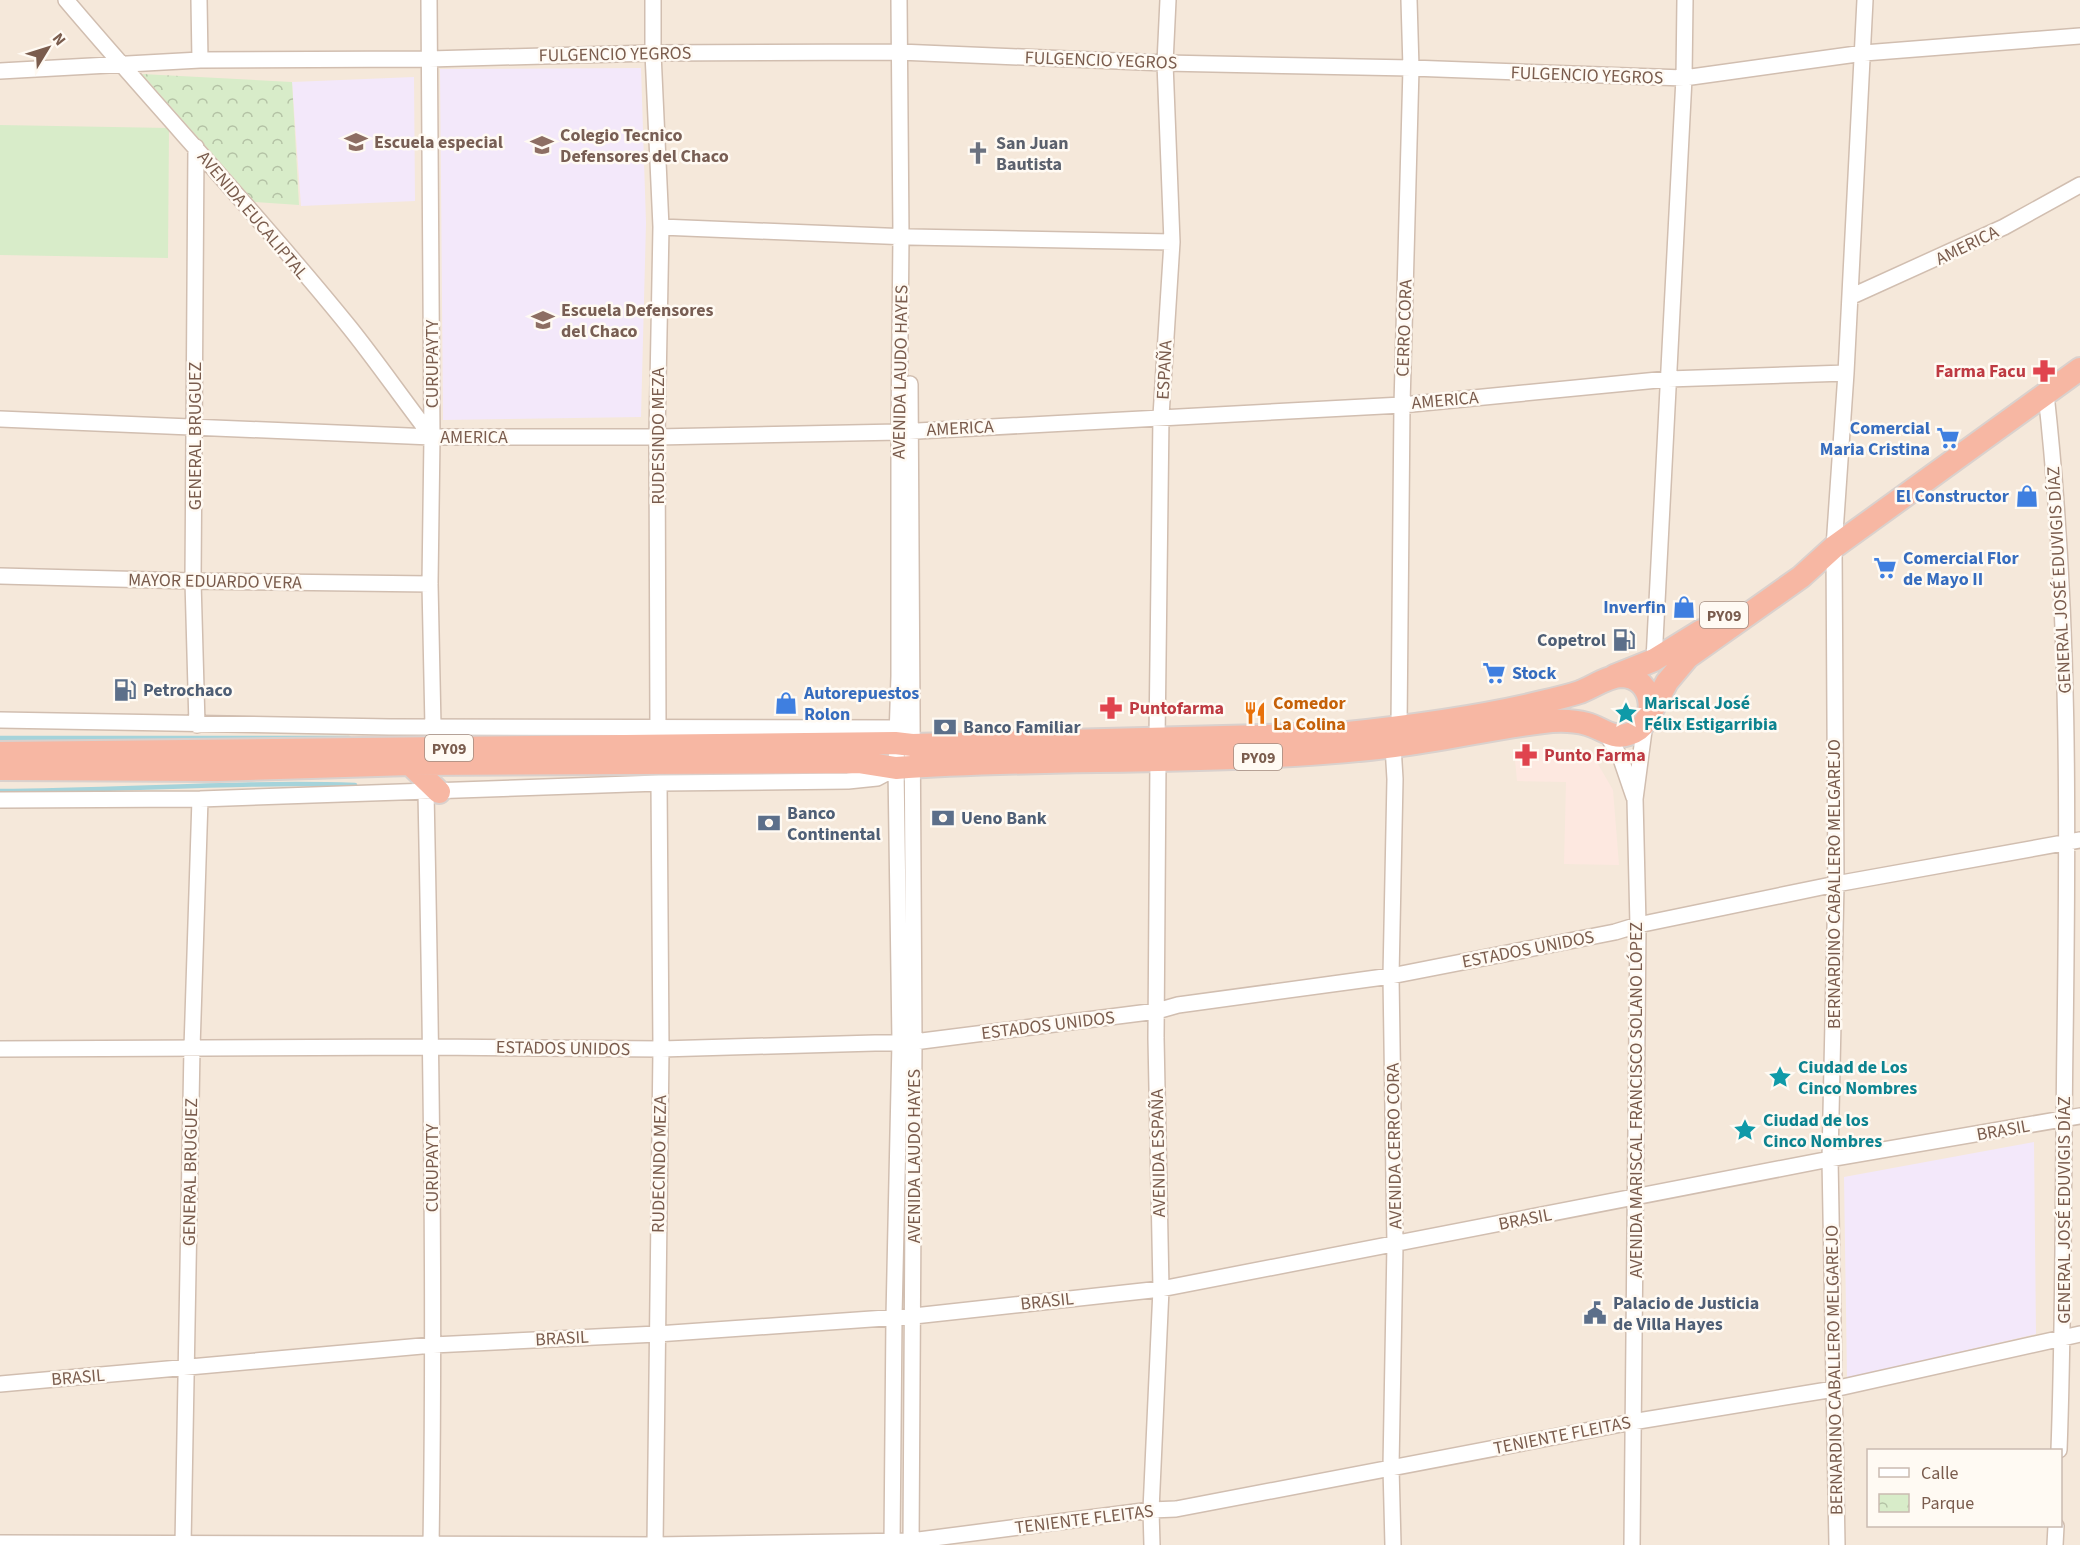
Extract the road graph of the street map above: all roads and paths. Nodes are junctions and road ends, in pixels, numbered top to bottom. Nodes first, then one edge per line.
1 (66, 0) edge
2 (199, 0) edge
3 (429, 0) edge
4 (653, 0) edge
5 (900, 0) edge
6 (1168, 0) edge
7 (1409, 0) edge
8 (1685, 0) edge
9 (1865, 0) edge
10 (2080, 36) edge
11 (903, 52) junction
12 (653, 53) junction
13 (1864, 53) junction
14 (429, 59) junction
15 (200, 60) junction
16 (119, 63) junction
17 (1165, 63) junction
18 (1411, 68) junction
19 (0, 71) edge
20 (1684, 78) junction
21 (196, 147) junction
22 (2080, 185) edge
23 (661, 227) junction
24 (905, 236) junction
25 (1172, 242) junction
26 (1850, 297) junction
27 (2080, 369) edge
28 (1846, 373) junction
29 (1668, 379) junction
30 (2046, 394) junction
31 (1402, 405) junction
32 (1161, 416) junction
33 (0, 419) edge
34 (195, 427) junction
35 (904, 431) junction
36 (432, 436) junction
37 (657, 437) junction
38 (1834, 547) junction
39 (0, 576) edge
40 (193, 581) junction
41 (430, 584) junction
42 (1654, 660) junction
43 (1607, 680) junction
44 (0, 720) edge
45 (1647, 720) junction
46 (197, 725) junction
47 (433, 727) junction
48 (658, 729) junction
49 (1602, 730) junction
50 (1396, 737) junction
51 (903, 750) junction
52 (1157, 750) junction
53 (0, 753) edge
54 (410, 765) junction
55 (0, 769) edge
56 (659, 783) junction
57 (433, 792) junction
58 (200, 799) junction
59 (1635, 799) junction
60 (0, 800) edge
61 (2074, 841) edge
62 (1836, 884) junction
63 (1638, 925) junction
64 (1392, 976) junction
65 (1157, 1011) junction
66 (907, 1042) junction
67 (431, 1047) junction
68 (0, 1048) edge
69 (192, 1048) junction
70 (661, 1049) junction
71 (2080, 1116) edge
72 (2064, 1119) junction
73 (1830, 1159) junction
74 (1636, 1196) junction
75 (1395, 1245) junction
76 (1161, 1289) junction
77 (914, 1316) junction
78 (894, 1317) junction
79 (657, 1334) junction
80 (2080, 1334) edge
81 (2063, 1337) junction
82 (433, 1345) junction
83 (186, 1367) junction
84 (0, 1384) edge
85 (1834, 1389) junction
86 (1632, 1422) junction
87 (2059, 1449) edge
88 (1391, 1467) junction
89 (1151, 1510) junction
90 (2056, 1527) edge
91 (0, 1542) edge
92 (892, 1543) edge
93 (911, 1543) edge
94 (183, 1544) edge
95 (431, 1544) edge
96 (655, 1545) edge
97 (1152, 1545) edge
98 (1393, 1545) edge
99 (1632, 1545) edge
100 (1837, 1545) edge
101 (2055, 1545) edge

1 - 16 street, AVENIDA EUCALIPTAL
2 - 15 street
3 - 14 street, CURUPAYTY
4 - 12 street, RUDESINDO MEZA
5 - 11 street
6 - 17 street, ESPAÑA
7 - 18 street, CERRO CORA
8 - 20 street
9 - 13 street, BERNARDINO CABALLERO MELGAREJO
10 - 13 street, FULGENCIO YEGROS
11 - 12 street, FULGENCIO YEGROS
11 - 17 street, FULGENCIO YEGROS
11 - 24 street
12 - 14 street, FULGENCIO YEGROS
12 - 23 street, RUDESINDO MEZA
13 - 20 street, FULGENCIO YEGROS
13 - 26 street, BERNARDINO CABALLERO MELGAREJO
14 - 15 street, FULGENCIO YEGROS
14 - 36 street, CURUPAYTY
15 - 16 street, FULGENCIO YEGROS
16 - 19 street, FULGENCIO YEGROS
16 - 21 street, AVENIDA EUCALIPTAL
17 - 18 street, FULGENCIO YEGROS
17 - 25 street, ESPAÑA
18 - 20 street, FULGENCIO YEGROS
18 - 31 street, CERRO CORA
20 - 29 street
21 - 34 street, GENERAL BRUGUEZ
21 - 36 street, AVENIDA EUCALIPTAL
22 - 26 street, AMERICA
23 - 24 street
23 - 37 street, RUDESINDO MEZA
24 - 25 street
24 - 35 street
25 - 32 street, ESPAÑA
26 - 28 street, BERNARDINO CABALLERO MELGAREJO
27 - 30 highway, PY09
28 - 29 street, AMERICA
28 - 38 street, BERNARDINO CABALLERO MELGAREJO
29 - 31 street, AMERICA
29 - 42 street
30 - 38 highway, PY09
30 - 61 street, GENERAL JOSÉ EDUVIGIS DÍAZ
31 - 32 street, AMERICA
31 - 50 street, CERRO CORA
32 - 35 street, AMERICA
32 - 52 street, ESPAÑA
33 - 34 street, AMERICA
34 - 36 street, AMERICA
34 - 40 street, GENERAL BRUGUEZ
35 - 37 street, AMERICA
35 - 51 street
35 - 51 street, AVENIDA LAUDO HAYES
36 - 37 street, AMERICA
36 - 41 street, CURUPAYTY
37 - 48 street, RUDESINDO MEZA
38 - 42 highway, PY09
38 - 45 highway, PY09
38 - 62 street, BERNARDINO CABALLERO MELGAREJO
39 - 40 street, MAYOR EDUARDO VERA
40 - 41 street, MAYOR EDUARDO VERA
40 - 46 street, GENERAL BRUGUEZ
41 - 47 street, CURUPAYTY
42 - 43 highway, PY09
43 - 45 highway
43 - 49 highway
43 - 50 highway, PY09
44 - 46 street
45 - 49 highway, PY09
45 - 59 street
46 - 47 street
47 - 48 street
48 - 51 street
49 - 50 highway, PY09
49 - 59 street
50 - 52 highway, PY09
50 - 64 street, AVENIDA CERRO CORA
51 - 52 highway, PY09
51 - 53 highway, PY09
51 - 54 highway, PY09
51 - 56 street
51 - 66 street, AVENIDA LAUDO HAYES
52 - 65 street, AVENIDA ESPAÑA
54 - 55 highway, PY09
54 - 57 highway
56 - 57 street
56 - 70 street, RUDECINDO MEZA
57 - 58 street
57 - 67 street, CURUPAYTY
58 - 60 street
58 - 69 street, GENERAL BRUGUEZ
59 - 63 street, AVENIDA MARISCAL FRANCISCO SOLANO LÓPEZ
61 - 62 street, ESTADOS UNIDOS
61 - 72 street, GENERAL JOSÉ EDUVIGIS DÍAZ
62 - 63 street, ESTADOS UNIDOS
62 - 73 street, BERNARDINO CABALLERO MELGAREJO
63 - 64 street, ESTADOS UNIDOS
63 - 74 street, AVENIDA MARISCAL FRANCISCO SOLANO LÓPEZ
64 - 65 street, ESTADOS UNIDOS
64 - 75 street, AVENIDA CERRO CORA
65 - 66 street, ESTADOS UNIDOS
65 - 76 street, AVENIDA ESPAÑA
66 - 70 street, ESTADOS UNIDOS
66 - 77 street, AVENIDA LAUDO HAYES
66 - 78 street, AVENIDA LAUDO HAYES
67 - 69 street, ESTADOS UNIDOS
67 - 70 street, ESTADOS UNIDOS
67 - 82 street, CURUPAYTY
68 - 69 street, ESTADOS UNIDOS
69 - 83 street, GENERAL BRUGUEZ
70 - 79 street, RUDECINDO MEZA
71 - 72 street, BRASIL
72 - 73 street, BRASIL
72 - 81 street, GENERAL JOSÉ EDUVIGIS DÍAZ
73 - 74 street, BRASIL
73 - 85 street, BERNARDINO CABALLERO MELGAREJO
74 - 75 street, BRASIL
74 - 86 street, AVENIDA MARISCAL FRANCISCO SOLANO LÓPEZ
75 - 76 street, BRASIL
75 - 88 street, AVENIDA CERRO CORA
76 - 77 street, BRASIL
76 - 89 street, AVENIDA ESPAÑA
77 - 78 street, BRASIL
77 - 93 street, AVENIDA LAUDO HAYES
78 - 79 street, BRASIL
78 - 92 street, AVENIDA LAUDO HAYES
79 - 82 street, BRASIL
79 - 96 street, RUDECINDO MEZA
80 - 81 street, TENIENTE FLEITAS
81 - 85 street, TENIENTE FLEITAS
81 - 87 street, GENERAL JOSÉ EDUVIGIS DÍAZ
82 - 83 street, BRASIL
82 - 95 street, CURUPAYTY
83 - 84 street, BRASIL
83 - 94 street, GENERAL BRUGUEZ
85 - 86 street, TENIENTE FLEITAS
85 - 100 street, BERNARDINO CABALLERO MELGAREJO
86 - 88 street, TENIENTE FLEITAS
86 - 99 street, AVENIDA MARISCAL FRANCISCO SOLANO LÓPEZ
88 - 89 street, TENIENTE FLEITAS
88 - 98 street, AVENIDA CERRO CORA
89 - 93 street, TENIENTE FLEITAS
89 - 97 street, AVENIDA ESPAÑA
90 - 101 street
91 - 94 street, TENIENTE FLEITAS
92 - 93 street, TENIENTE FLEITAS
92 - 96 street, TENIENTE FLEITAS
94 - 95 street, TENIENTE FLEITAS
95 - 96 street, TENIENTE FLEITAS

